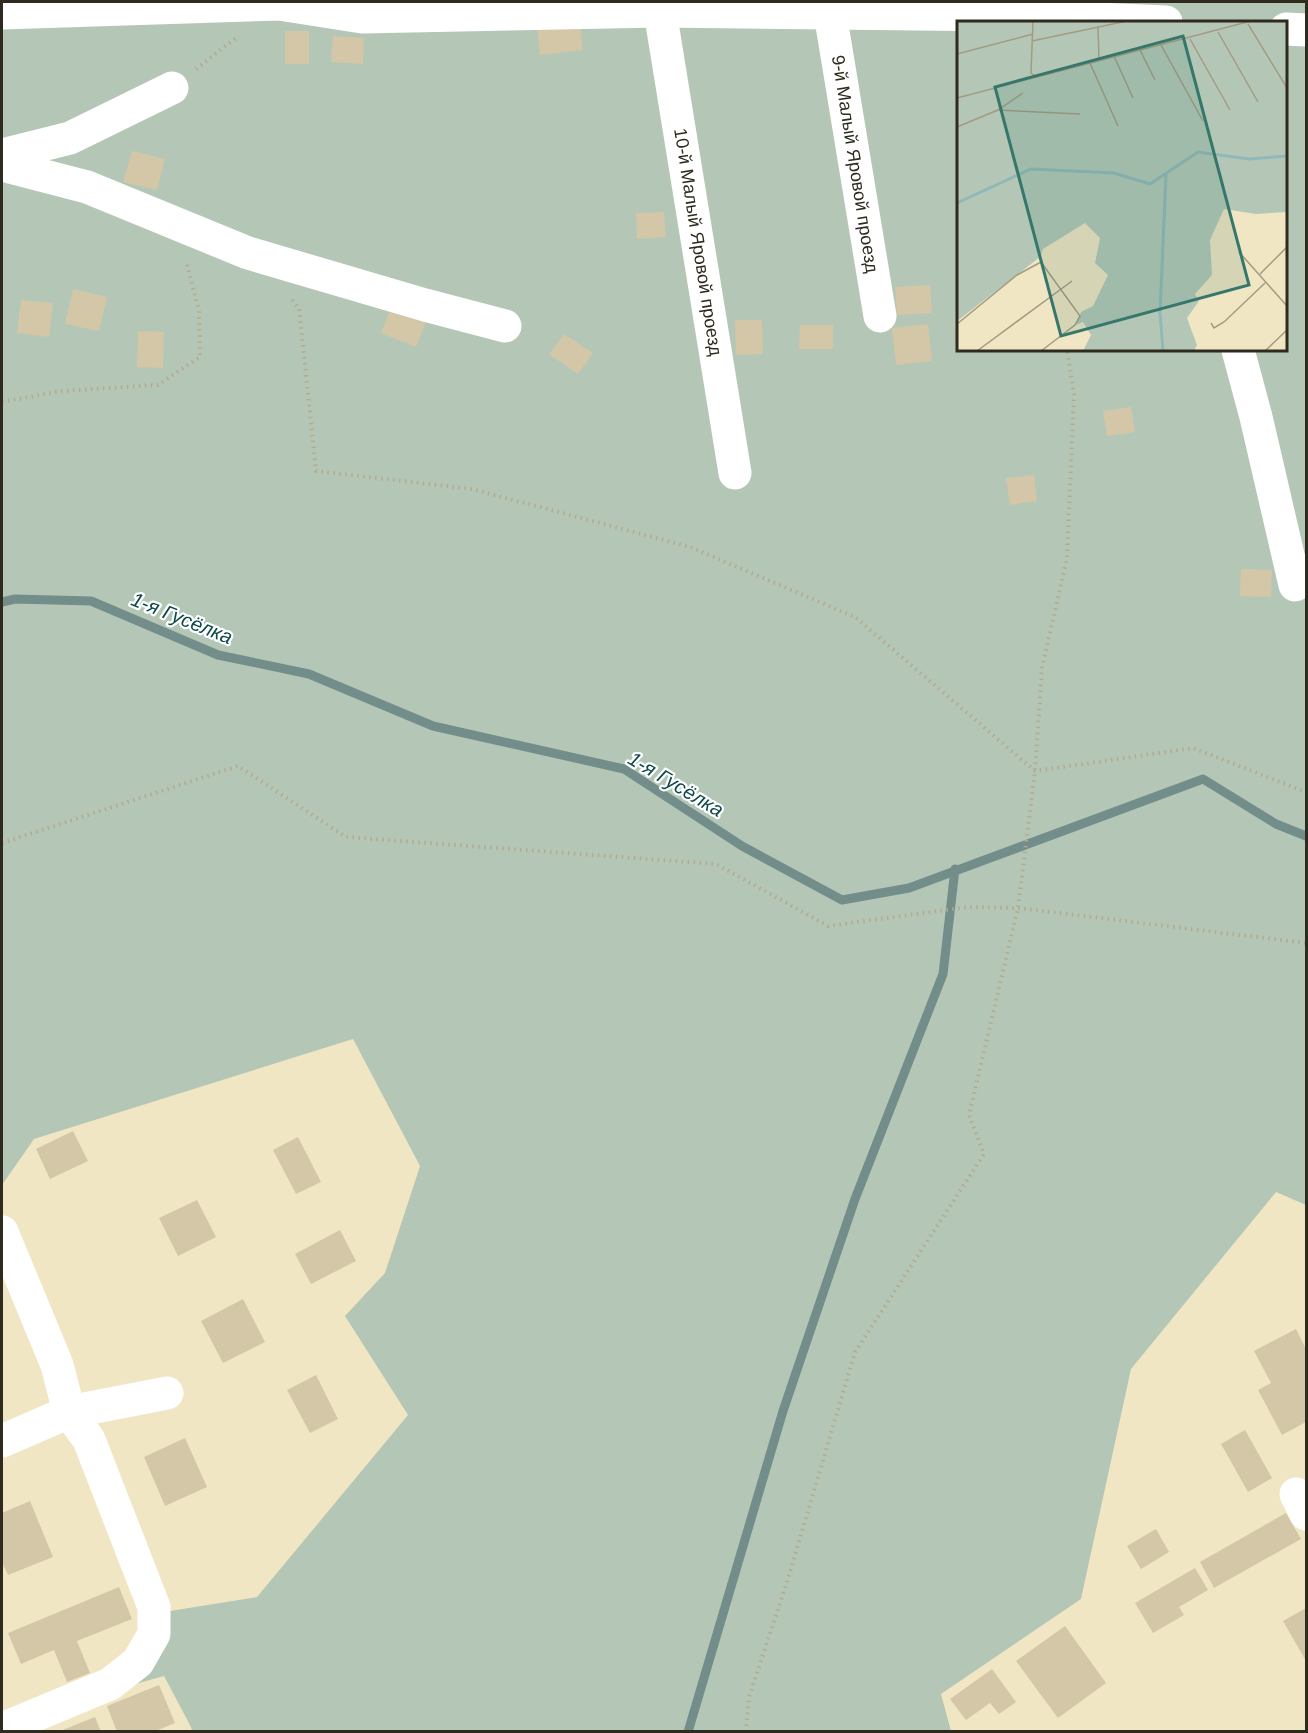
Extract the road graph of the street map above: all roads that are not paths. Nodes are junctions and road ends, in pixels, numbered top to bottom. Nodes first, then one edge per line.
1 (278, 3) edge
2 (726, 6) edge
3 (660, 10) junction
4 (2, 13) edge
5 (830, 13) junction
6 (1008, 19) edge
7 (1105, 21) edge
8 (1287, 29) edge
9 (1306, 30) edge
10 (172, 88) road end
11 (2, 155) edge
12 (2, 165) edge
13 (880, 316) dead end
14 (505, 326) dead end
15 (1238, 351) edge
16 (735, 472) dead end
17 (1295, 585) dead end
18 (2, 1232) edge
19 (166, 1393) dead end
20 (69, 1412) junction
21 (2, 1441) edge
22 (2, 1729) edge

1 - 3 street
1 - 4 street
2 - 3 street
2 - 5 street
3 - 16 street, 10-й Малый Яровой проезд
5 - 6 street
5 - 13 street, 9-й Малый Яровой проезд
6 - 7 street
8 - 9 street
10 - 11 street
12 - 14 street
15 - 17 street
18 - 20 street
19 - 20 street
20 - 21 street
20 - 22 street

